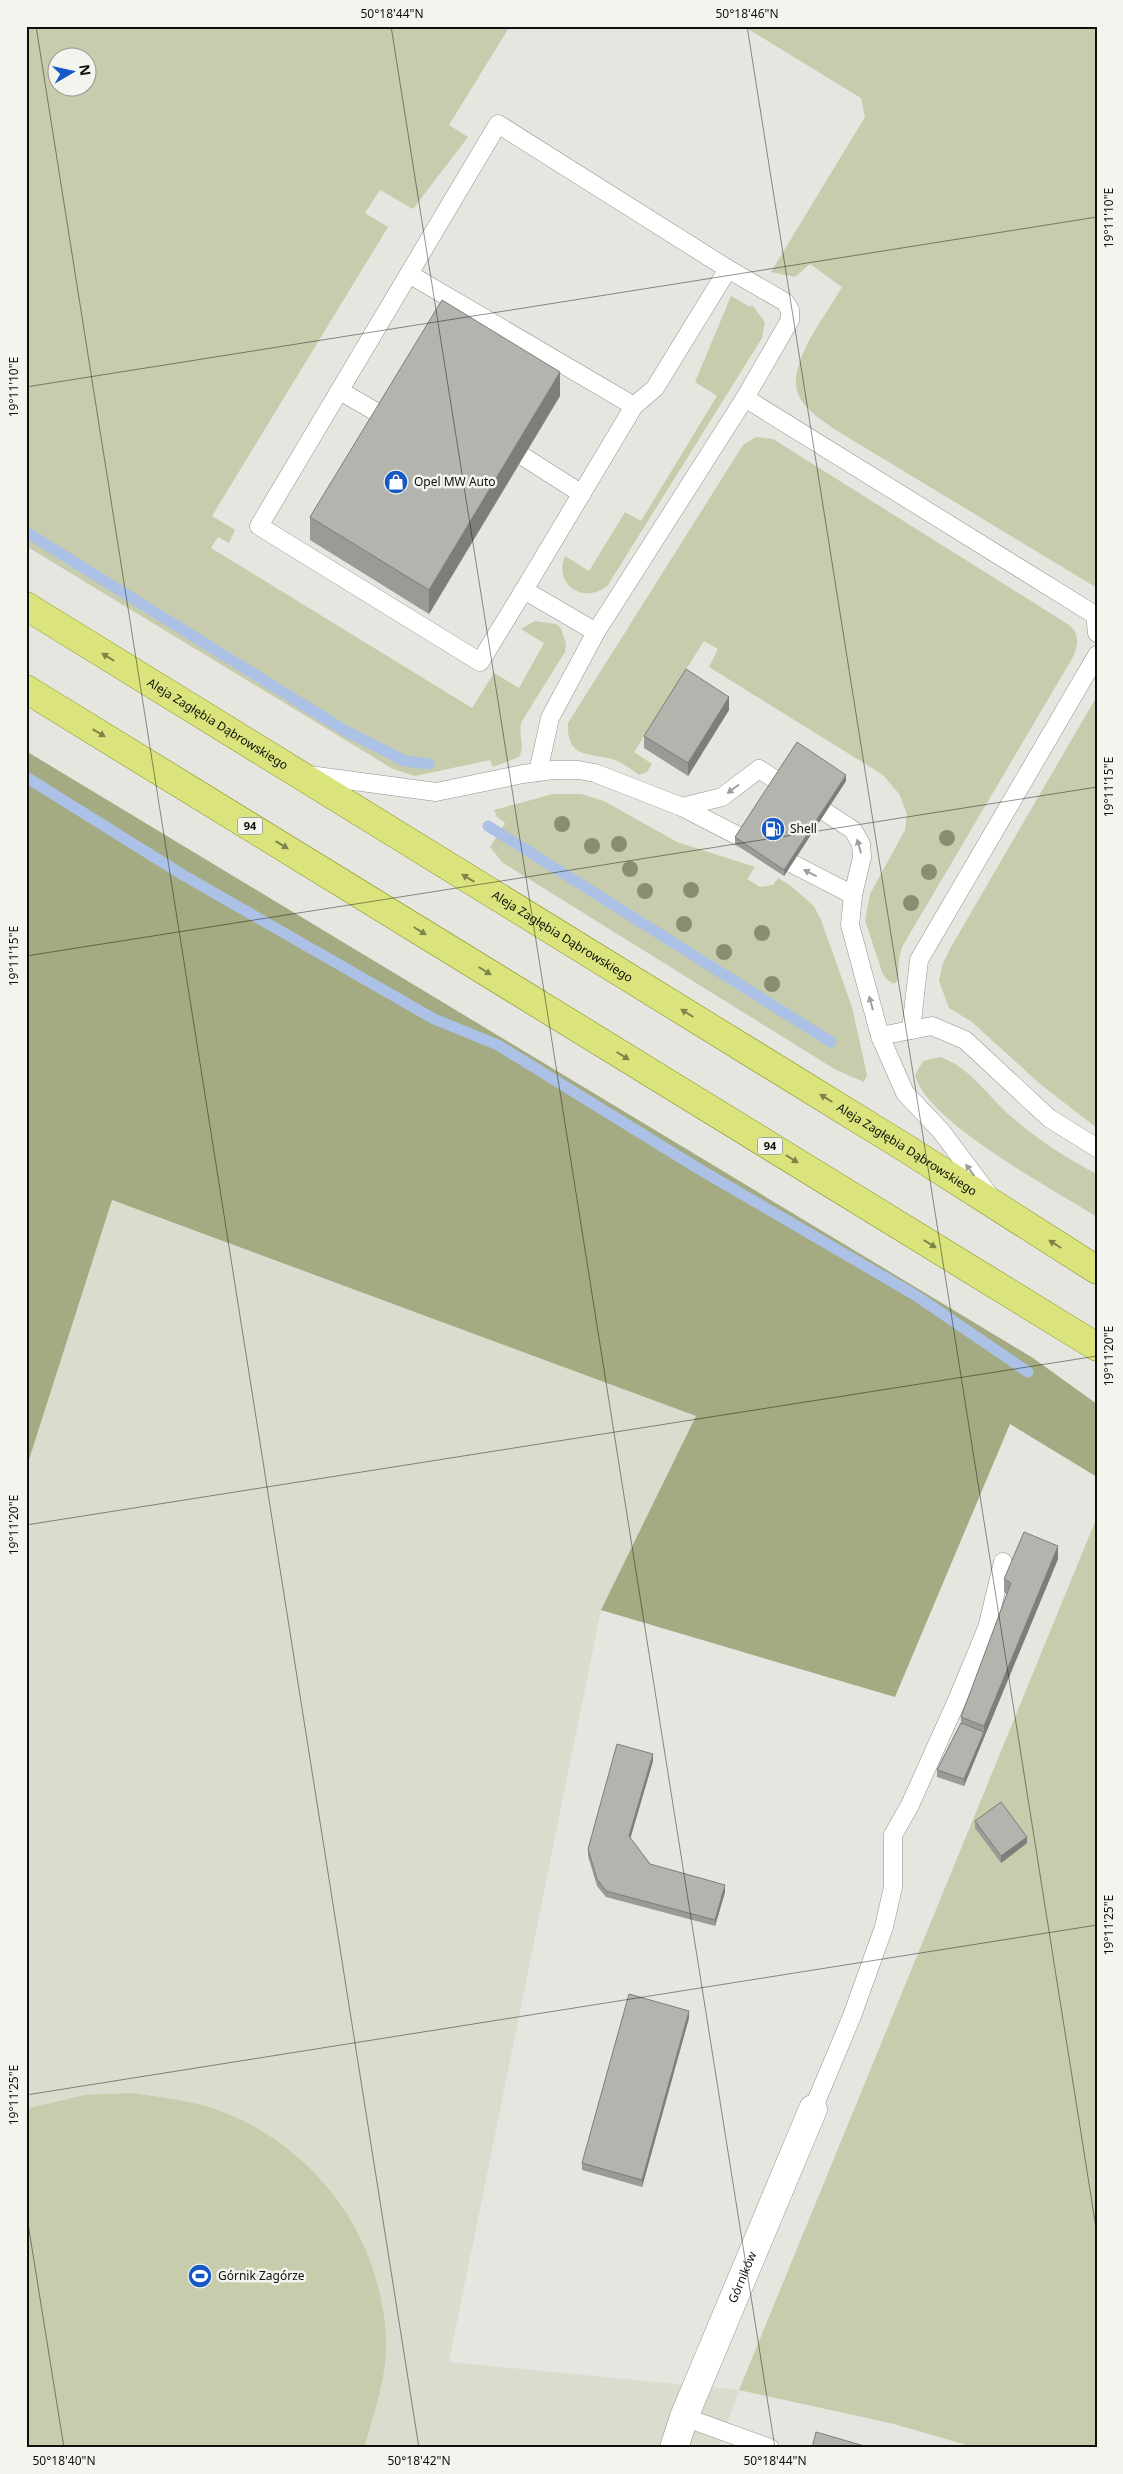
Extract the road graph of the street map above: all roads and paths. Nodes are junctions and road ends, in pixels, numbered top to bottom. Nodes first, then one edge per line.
1 (728, 269) junction
2 (409, 274) junction
3 (340, 391) junction
4 (745, 398) junction
5 (634, 406) junction
6 (385, 416) edge
7 (524, 457) edge
8 (582, 494) junction
9 (524, 590) junction
10 (26, 606) edge
11 (596, 632) junction
12 (1097, 633) edge
13 (1097, 655) edge
14 (26, 689) edge
15 (538, 772) junction
16 (297, 773) junction
17 (682, 807) junction
18 (853, 895) junction
19 (911, 1030) junction
20 (880, 1036) junction
21 (1097, 1148) edge
22 (999, 1210) junction
23 (1097, 1270) edge
24 (1097, 1347) edge
25 (1002, 1562) dead end
26 (813, 2109) joint
27 (684, 2418) junction
28 (674, 2448) edge
29 (770, 2448) edge

1 - 2 lane
1 - 4 lane
1 - 5 lane
2 - 3 lane
2 - 5 lane
3 - 6 lane
3 - 9 lane
4 - 11 lane
4 - 12 lane
5 - 8 lane
7 - 8 lane
8 - 9 lane
9 - 11 lane
16 -> 10 main road, Aleja Zagłębia Dąbrowskiego
11 - 15 lane
13 - 19 lane
14 -> 24 main road, 94
15 - 16 lane
15 - 17 lane
22 -> 16 main road, Aleja Zagłębia Dąbrowskiego
18 -> 17 lane
18 -> 17 lane
20 -> 18 lane
19 - 20 lane
19 - 21 lane
22 -> 20 lane
23 -> 22 main road, Aleja Zagłębia Dąbrowskiego
25 - 26 lane
26 - 27 street, Górników
27 - 28 street, Górników
27 - 29 lane

